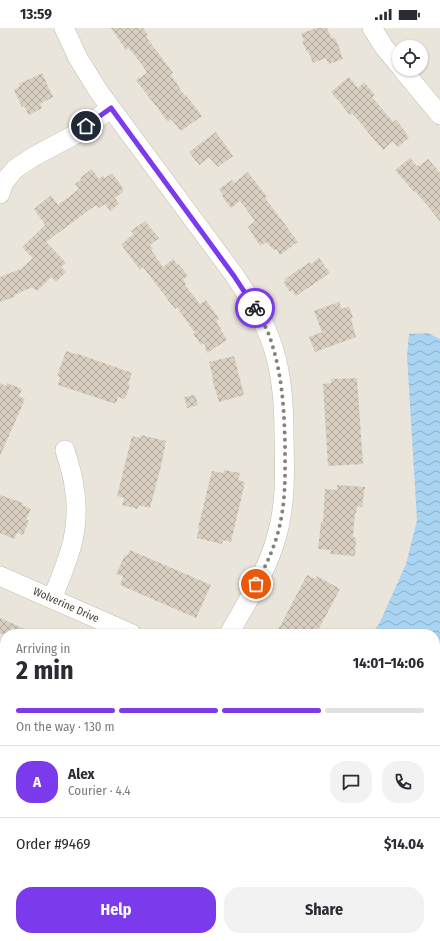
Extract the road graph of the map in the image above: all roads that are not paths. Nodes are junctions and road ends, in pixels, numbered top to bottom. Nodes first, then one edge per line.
1 (64, 28) edge
2 (372, 28) edge
3 (392, 57) edge
4 (408, 76) edge
5 (111, 108) junction
6 (440, 115) edge
7 (0, 194) edge
8 (65, 450) dead end
9 (0, 576) edge
10 (52, 599) junction
11 (121, 629) edge
12 (233, 629) edge

1 - 5 street
2 - 3 street
4 - 6 street
5 - 7 street
5 - 12 street
8 - 10 street
9 - 10 street, Wolverine Drive
10 - 11 street, Wolverine Drive

